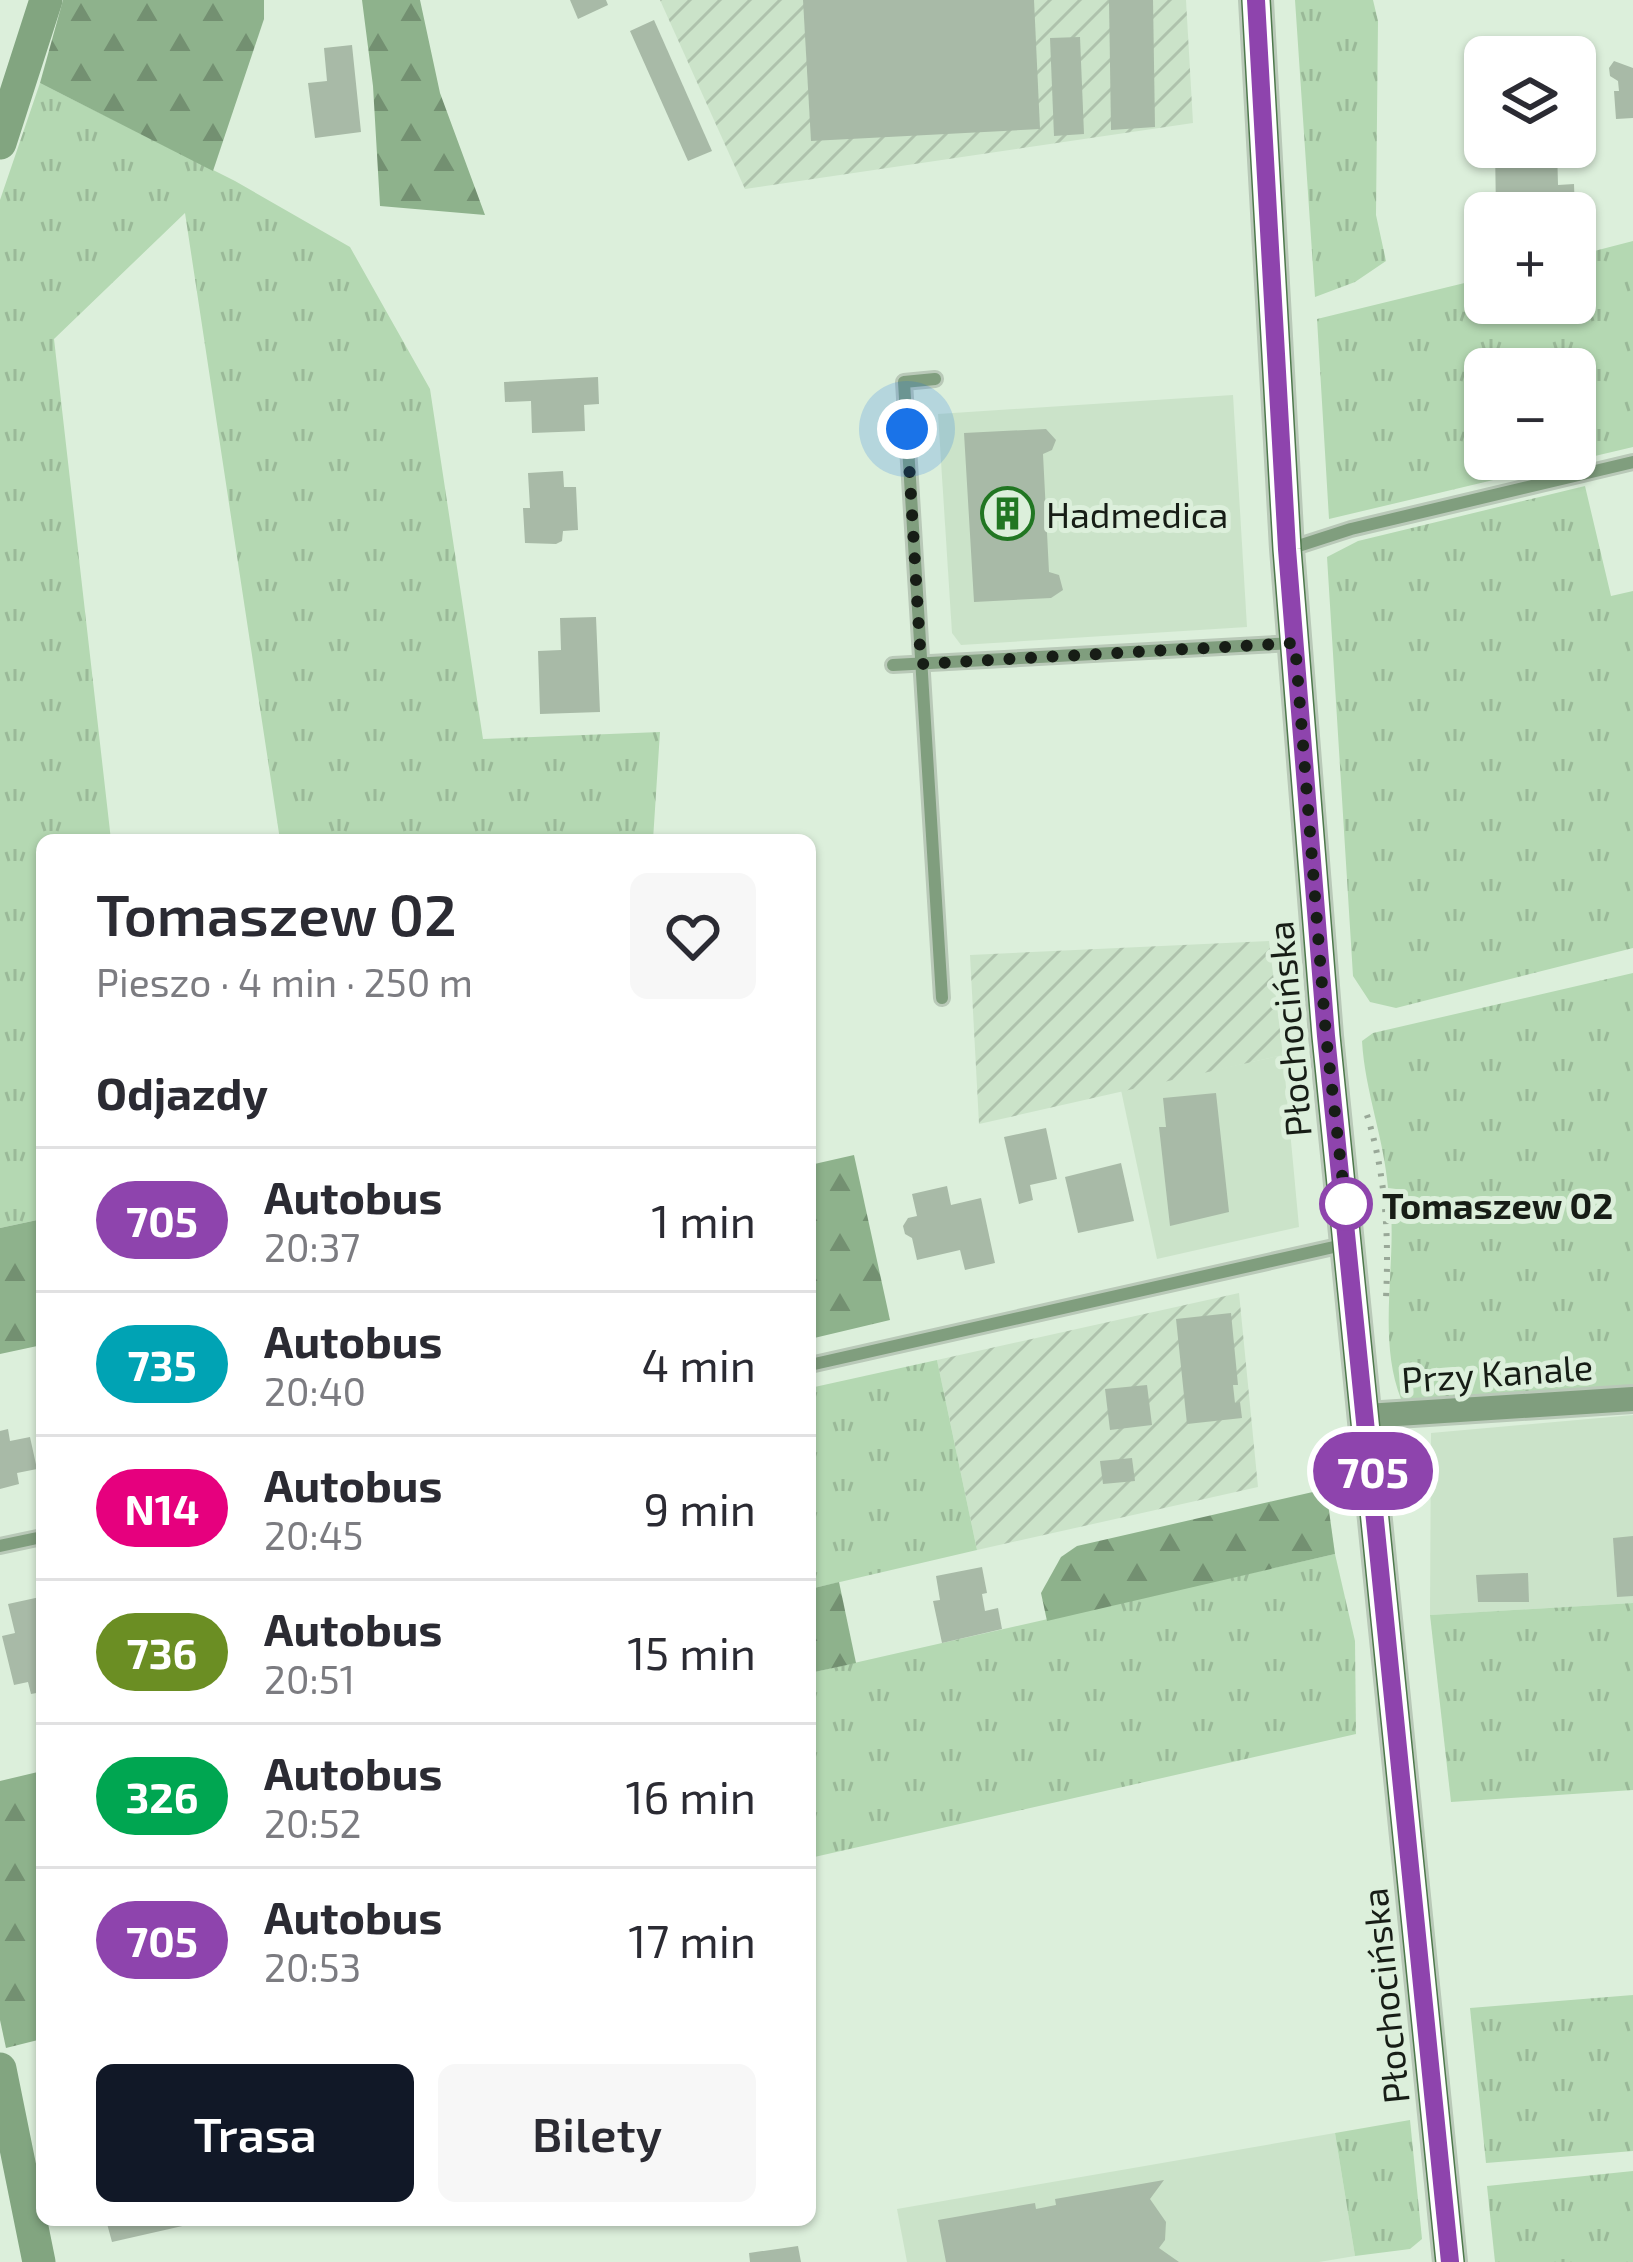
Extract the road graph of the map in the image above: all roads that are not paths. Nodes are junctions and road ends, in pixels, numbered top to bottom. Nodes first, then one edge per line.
1 (1256, 0) edge
2 (935, 379) dead end
3 (1633, 462) edge
4 (1287, 549) junction
5 (1295, 643) junction
6 (893, 664) dead end
7 (921, 664) junction
8 (942, 998) dead end
9 (1349, 1244) junction
10 (816, 1364) edge
11 (1633, 1399) edge
12 (1366, 1416) junction
13 (36, 1538) edge
14 (0, 1546) edge
15 (1450, 2262) edge

1 - 4 main road, Płochocińska
2 - 7 lane
3 - 4 lane
4 - 5 main road, Płochocińska
5 - 7 lane
5 - 9 main road, Płochocińska
6 - 7 lane
7 - 8 lane
9 - 10 lane
9 - 12 main road, Płochocińska
11 - 12 street, Przy Kanale
12 - 15 main road, Płochocińska
13 - 14 lane

